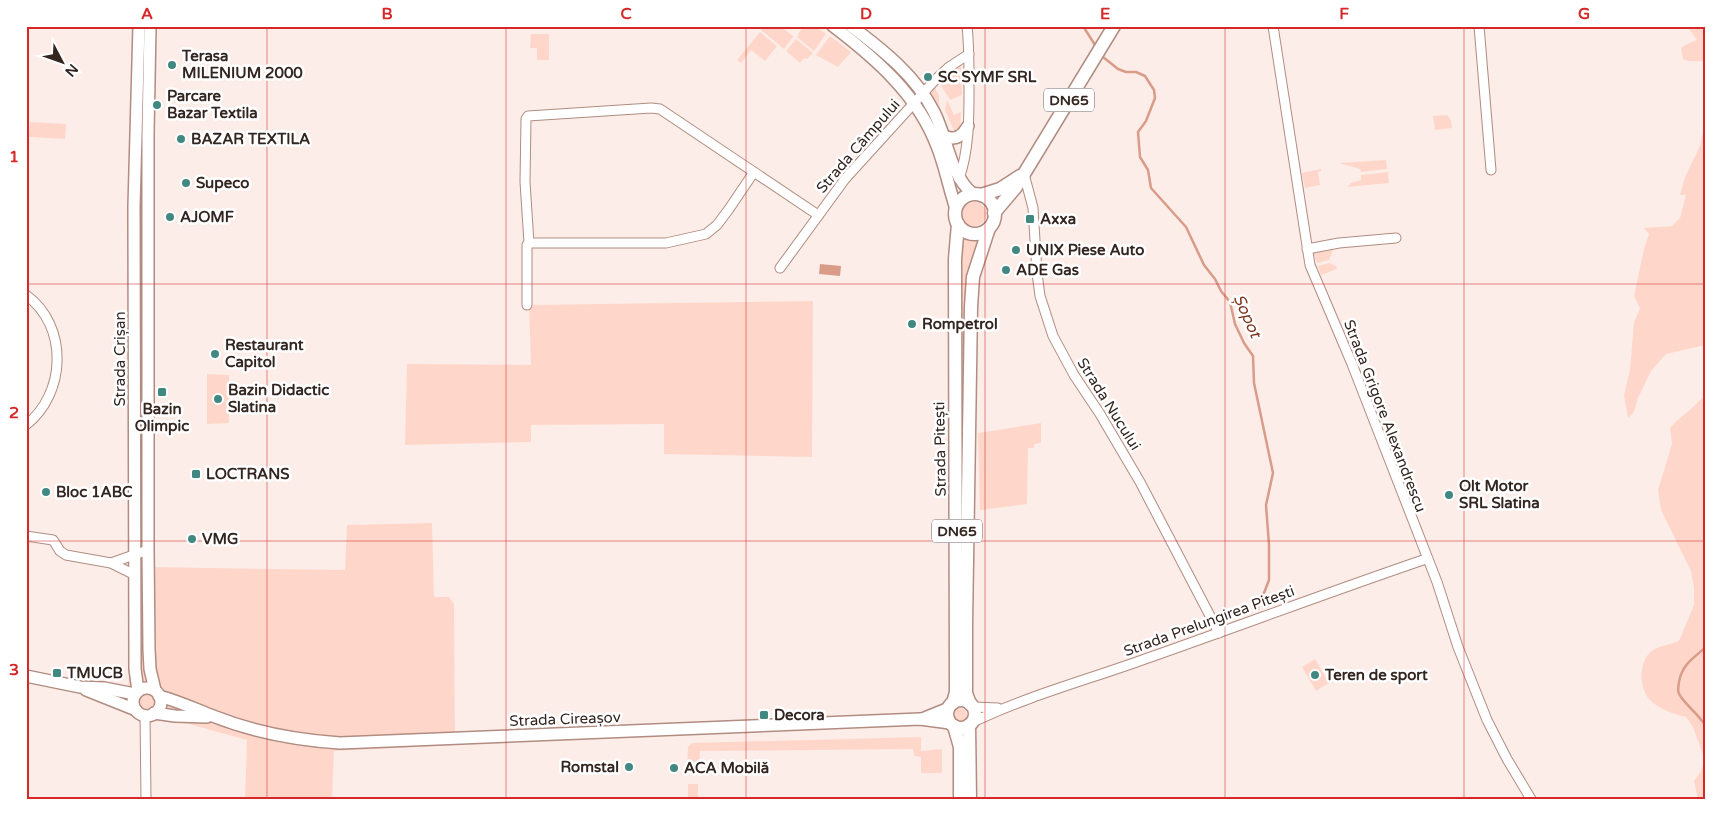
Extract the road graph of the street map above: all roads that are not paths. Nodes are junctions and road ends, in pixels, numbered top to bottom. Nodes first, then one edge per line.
1 (139, 26) edge
2 (150, 26) edge
3 (832, 26) edge
4 (851, 26) edge
5 (967, 26) edge
6 (1114, 26) edge
7 (1273, 26) edge
8 (1479, 26) edge
9 (969, 54) junction
10 (922, 93) junction
11 (913, 103) junction
12 (968, 126) junction
13 (944, 136) junction
14 (1491, 170) dead end
15 (754, 172) junction
16 (1024, 174) junction
17 (959, 179) junction
18 (977, 195) junction
19 (956, 209) junction
20 (994, 213) junction
21 (818, 215) junction
22 (958, 224) junction
23 (989, 228) junction
24 (1396, 238) dead end
25 (530, 243) junction
26 (1307, 249) junction
27 (780, 268) dead end
28 (26, 295) edge
29 (527, 305) dead end
30 (26, 425) edge
31 (962, 525) junction
32 (26, 536) edge
33 (148, 550) junction
34 (136, 554) junction
35 (1426, 559) junction
36 (111, 563) junction
37 (135, 574) junction
38 (1218, 633) junction
39 (26, 676) edge
40 (80, 687) junction
41 (136, 693) junction
42 (157, 693) junction
43 (951, 706) junction
44 (971, 706) junction
45 (1001, 708) junction
46 (145, 713) junction
47 (214, 717) junction
48 (920, 720) junction
49 (970, 724) junction
50 (952, 725) junction
51 (146, 799) edge
52 (960, 799) edge
53 (970, 799) edge
54 (1531, 799) edge

1 - 34 main road, Strada Crișan
2 - 33 main road, Strada Crișan
3 - 11 main road
4 - 10 main road
5 - 9 street
6 - 16 main road, DN65
7 - 26 street, Strada Grigore Alexandrescu
8 - 14 street
9 - 10 street, Strada Câmpului
9 - 12 street
10 - 11 street, Strada Câmpului
10 - 13 main road
11 - 19 main road
11 - 21 street, Strada Câmpului
12 - 13 main road
12 - 17 street
13 - 17 main road
15 - 21 street
15 - 25 street
15 - 25 street
16 - 18 main road, DN65
16 - 20 main road, DN65
16 - 38 street, Strada Nucului
17 - 18 main road
18 - 19 main road
18 - 20 main road
19 - 22 main road
20 - 23 main road
21 - 27 street, Strada Câmpului
22 - 23 main road
22 - 31 main road, Strada Pitești / DN65
23 - 31 main road, Strada Pitești / DN65
24 - 26 street
25 - 29 street
26 - 35 street, Strada Grigore Alexandrescu
28 - 30 street
31 - 43 main road, Strada Pitești / DN65
31 - 44 main road, Strada Pitești / DN65
32 - 36 street
33 - 34 street
33 - 42 main road, Strada Crișan
34 - 36 street
34 - 37 main road, Strada Crișan
35 - 38 street, Strada Prelungirea Pitești
35 - 54 street, Strada Grigore Alexandrescu
36 - 37 street
37 - 41 main road, Strada Crișan
38 - 45 street, Strada Prelungirea Pitești
39 - 40 main road, Strada Cireașov
40 - 41 main road, Strada Cireașov
40 - 46 main road, Strada Cireașov
41 - 42 main road
41 - 46 main road
42 - 46 main road
42 - 47 main road, Strada Cireașov
43 - 44 main road
43 - 48 main road, Strada Cireașov
43 - 50 main road, Strada Pitești / DN65
44 - 45 street, Strada Prelungirea Pitești
44 - 49 main road, Strada Pitești / DN65
45 - 49 street, Strada Prelungirea Pitești
46 - 47 main road, Strada Cireașov
46 - 51 street
47 - 48 main road, Strada Cireașov
48 - 50 main road, Strada Cireașov
49 - 50 main road
49 - 53 main road, Strada Pitești / DN65
50 - 52 main road, Strada Pitești / DN65

